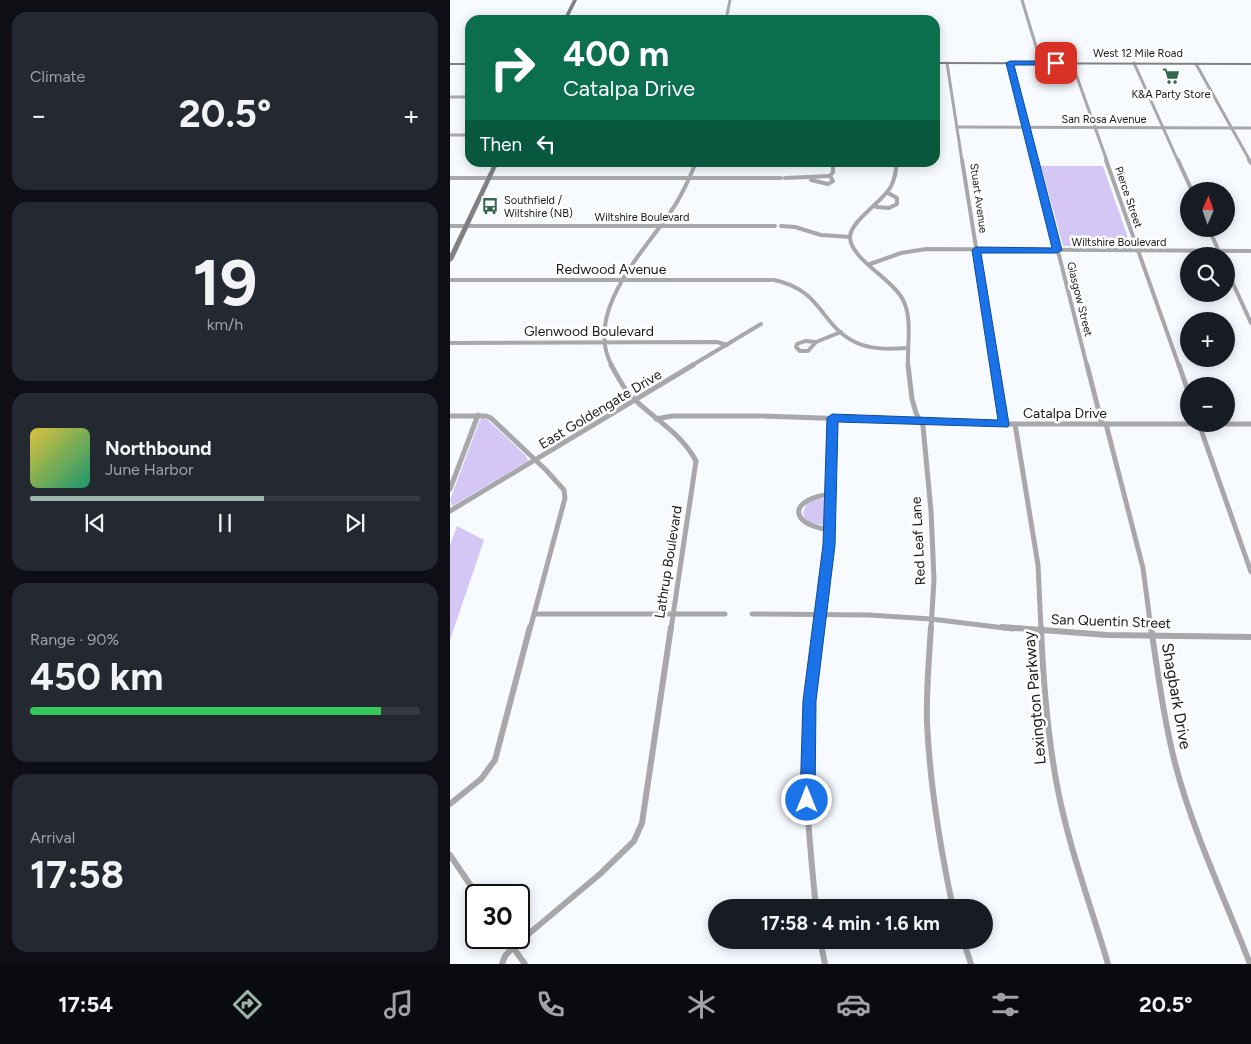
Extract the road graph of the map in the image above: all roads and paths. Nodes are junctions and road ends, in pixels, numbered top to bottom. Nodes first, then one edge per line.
1 (575, 0) edge
2 (730, 0) edge
3 (1022, 0) edge
4 (568, 15) edge
5 (727, 15) edge
6 (940, 63) edge
7 (947, 63) junction
8 (1010, 63) junction
9 (1041, 63) junction
10 (1072, 63) junction
11 (450, 64) edge
12 (465, 64) edge
13 (1134, 64) junction
14 (1196, 64) junction
15 (1251, 64) edge
16 (450, 97) edge
17 (465, 97) edge
18 (957, 127) junction
19 (1025, 127) junction
20 (1094, 128) junction
21 (1163, 128) junction
22 (1232, 128) junction
23 (1251, 128) edge
24 (450, 135) edge
25 (465, 135) edge
26 (1251, 163) edge
27 (495, 167) edge
28 (694, 167) edge
29 (833, 167) edge
30 (897, 167) edge
31 (830, 176) junction
32 (450, 178) edge
33 (490, 178) junction
34 (690, 178) junction
35 (809, 178) junction
36 (1188, 182) edge
37 (888, 193) junction
38 (876, 207) junction
39 (450, 226) edge
40 (466, 226) junction
41 (661, 226) junction
42 (775, 226) dead end
43 (781, 226) dead end
44 (850, 237) junction
45 (976, 250) junction
46 (1057, 250) junction
47 (1138, 251) junction
48 (1180, 251) edge
49 (1235, 251) edge
50 (1251, 251) edge
51 (450, 260) edge
52 (870, 264) junction
53 (450, 280) edge
54 (621, 280) junction
55 (1235, 288) edge
56 (1251, 323) edge
57 (761, 324) dead end
58 (841, 332) junction
59 (605, 342) junction
60 (816, 342) dead end
61 (450, 343) edge
62 (727, 345) junction
63 (908, 348) junction
64 (1183, 377) edge
65 (634, 401) junction
66 (478, 415) junction
67 (450, 416) edge
68 (832, 418) junction
69 (656, 419) junction
70 (921, 421) junction
71 (1004, 424) junction
72 (1015, 424) junction
73 (1104, 424) junction
74 (1180, 424) edge
75 (1235, 424) edge
76 (1251, 424) edge
77 (1202, 432) edge
78 (536, 460) junction
79 (450, 489) edge
80 (830, 494) junction
81 (450, 511) edge
82 (830, 530) junction
83 (1251, 572) edge
84 (535, 614) junction
85 (725, 614) dead end
86 (752, 614) dead end
87 (822, 614) junction
88 (672, 615) junction
89 (931, 619) junction
90 (1042, 632) junction
91 (1153, 636) junction
92 (1251, 637) edge
93 (450, 804) edge
94 (450, 855) edge
95 (470, 884) edge
96 (815, 899) edge
97 (951, 899) edge
98 (530, 933) edge
99 (511, 949) edge
100 (514, 949) edge
101 (822, 949) edge
102 (966, 949) edge
103 (502, 964) edge
104 (525, 964) edge
105 (824, 964) edge
106 (971, 964) edge
107 (1108, 964) edge
108 (1250, 964) edge

1 - 4 main road
2 - 5 street
3 - 9 street
6 - 7 main road, West 12 Mile Road
7 - 8 main road, West 12 Mile Road
7 - 18 street, Stuart Avenue
8 - 9 main road, West 12 Mile Road
8 - 19 street, Glasgow Street
9 - 10 main road, West 12 Mile Road
10 - 13 main road, West 12 Mile Road
10 - 20 street, Pierce Street
11 - 12 main road
13 - 14 main road, West 12 Mile Road
13 - 21 street
14 - 15 main road, West 12 Mile Road
14 - 22 street
16 - 17 street
18 - 19 street, San Rosa Avenue
18 - 45 street, Stuart Avenue
19 - 20 street, San Rosa Avenue
19 - 46 street, Glasgow Street
20 - 21 street, San Rosa Avenue
20 - 47 street, Pierce Street
21 - 22 street, San Rosa Avenue
21 - 36 street
22 - 23 street, San Rosa Avenue
22 - 26 street
24 - 25 street
27 - 33 main road
28 - 34 street, Lathrup Boulevard
29 - 31 street
30 - 37 street
31 - 35 street
31 - 35 street
32 - 33 street
33 - 34 street
33 - 40 main road
34 - 35 street
34 - 41 street, Lathrup Boulevard
37 - 38 street
37 - 38 street
38 - 44 street
39 - 40 street, Wiltshire Boulevard
40 - 41 street, Wiltshire Boulevard
40 - 51 main road
41 - 42 street, Wiltshire Boulevard
41 - 54 street, Lathrup Boulevard
43 - 44 street
44 - 52 street, Red Leaf Lane
45 - 46 street, Wiltshire Boulevard
45 - 52 street, Wiltshire Boulevard
45 - 71 street, Stuart Avenue
46 - 47 street, Wiltshire Boulevard
46 - 73 street, Glasgow Street
47 - 48 street, Wiltshire Boulevard
47 - 64 street, Pierce Street
49 - 50 street, Wiltshire Boulevard
52 - 63 street, Red Leaf Lane
53 - 54 street, Redwood Avenue
54 - 58 street, Redwood Avenue
54 - 59 street, Lathrup Boulevard
55 - 56 street
57 - 62 street, East Goldengate Drive
58 - 60 street
58 - 63 street, Redwood Avenue
59 - 61 street, Glenwood Boulevard
59 - 62 street, Glenwood Boulevard
59 - 65 street, Lathrup Boulevard
62 - 65 street, East Goldengate Drive
63 - 70 street, Red Leaf Lane
65 - 69 street, Lathrup Boulevard
65 - 78 street, East Goldengate Drive
66 - 67 street
66 - 78 street
66 - 79 street
68 - 69 street, Catalpa Drive
68 - 70 street, Catalpa Drive
68 - 80 street
69 - 88 street, Lathrup Boulevard
70 - 71 street, Catalpa Drive
70 - 89 street, Red Leaf Lane
71 - 72 street, Catalpa Drive
72 - 73 street, Catalpa Drive
72 - 90 street, Lexington Parkway
73 - 74 street, Catalpa Drive
73 - 91 street, Shagbark Drive
75 - 76 street
77 - 83 street
78 - 81 street, East Goldengate Drive
78 - 84 street
80 - 82 street
80 - 82 street
82 - 87 street
84 - 88 street
84 - 93 street
85 - 88 street
86 - 87 street, San Quentin Street
87 - 89 street, San Quentin Street
87 - 96 street
88 - 98 street, Lathrup Boulevard
89 - 90 street, San Quentin Street
89 - 97 street, Red Leaf Lane
90 - 91 street, San Quentin Street
90 - 107 street, Lexington Parkway
91 - 92 street, San Quentin Street
91 - 108 street, Shagbark Drive
94 - 95 street
99 - 103 street, Lathrup Boulevard
100 - 104 street
101 - 105 street
102 - 106 street

